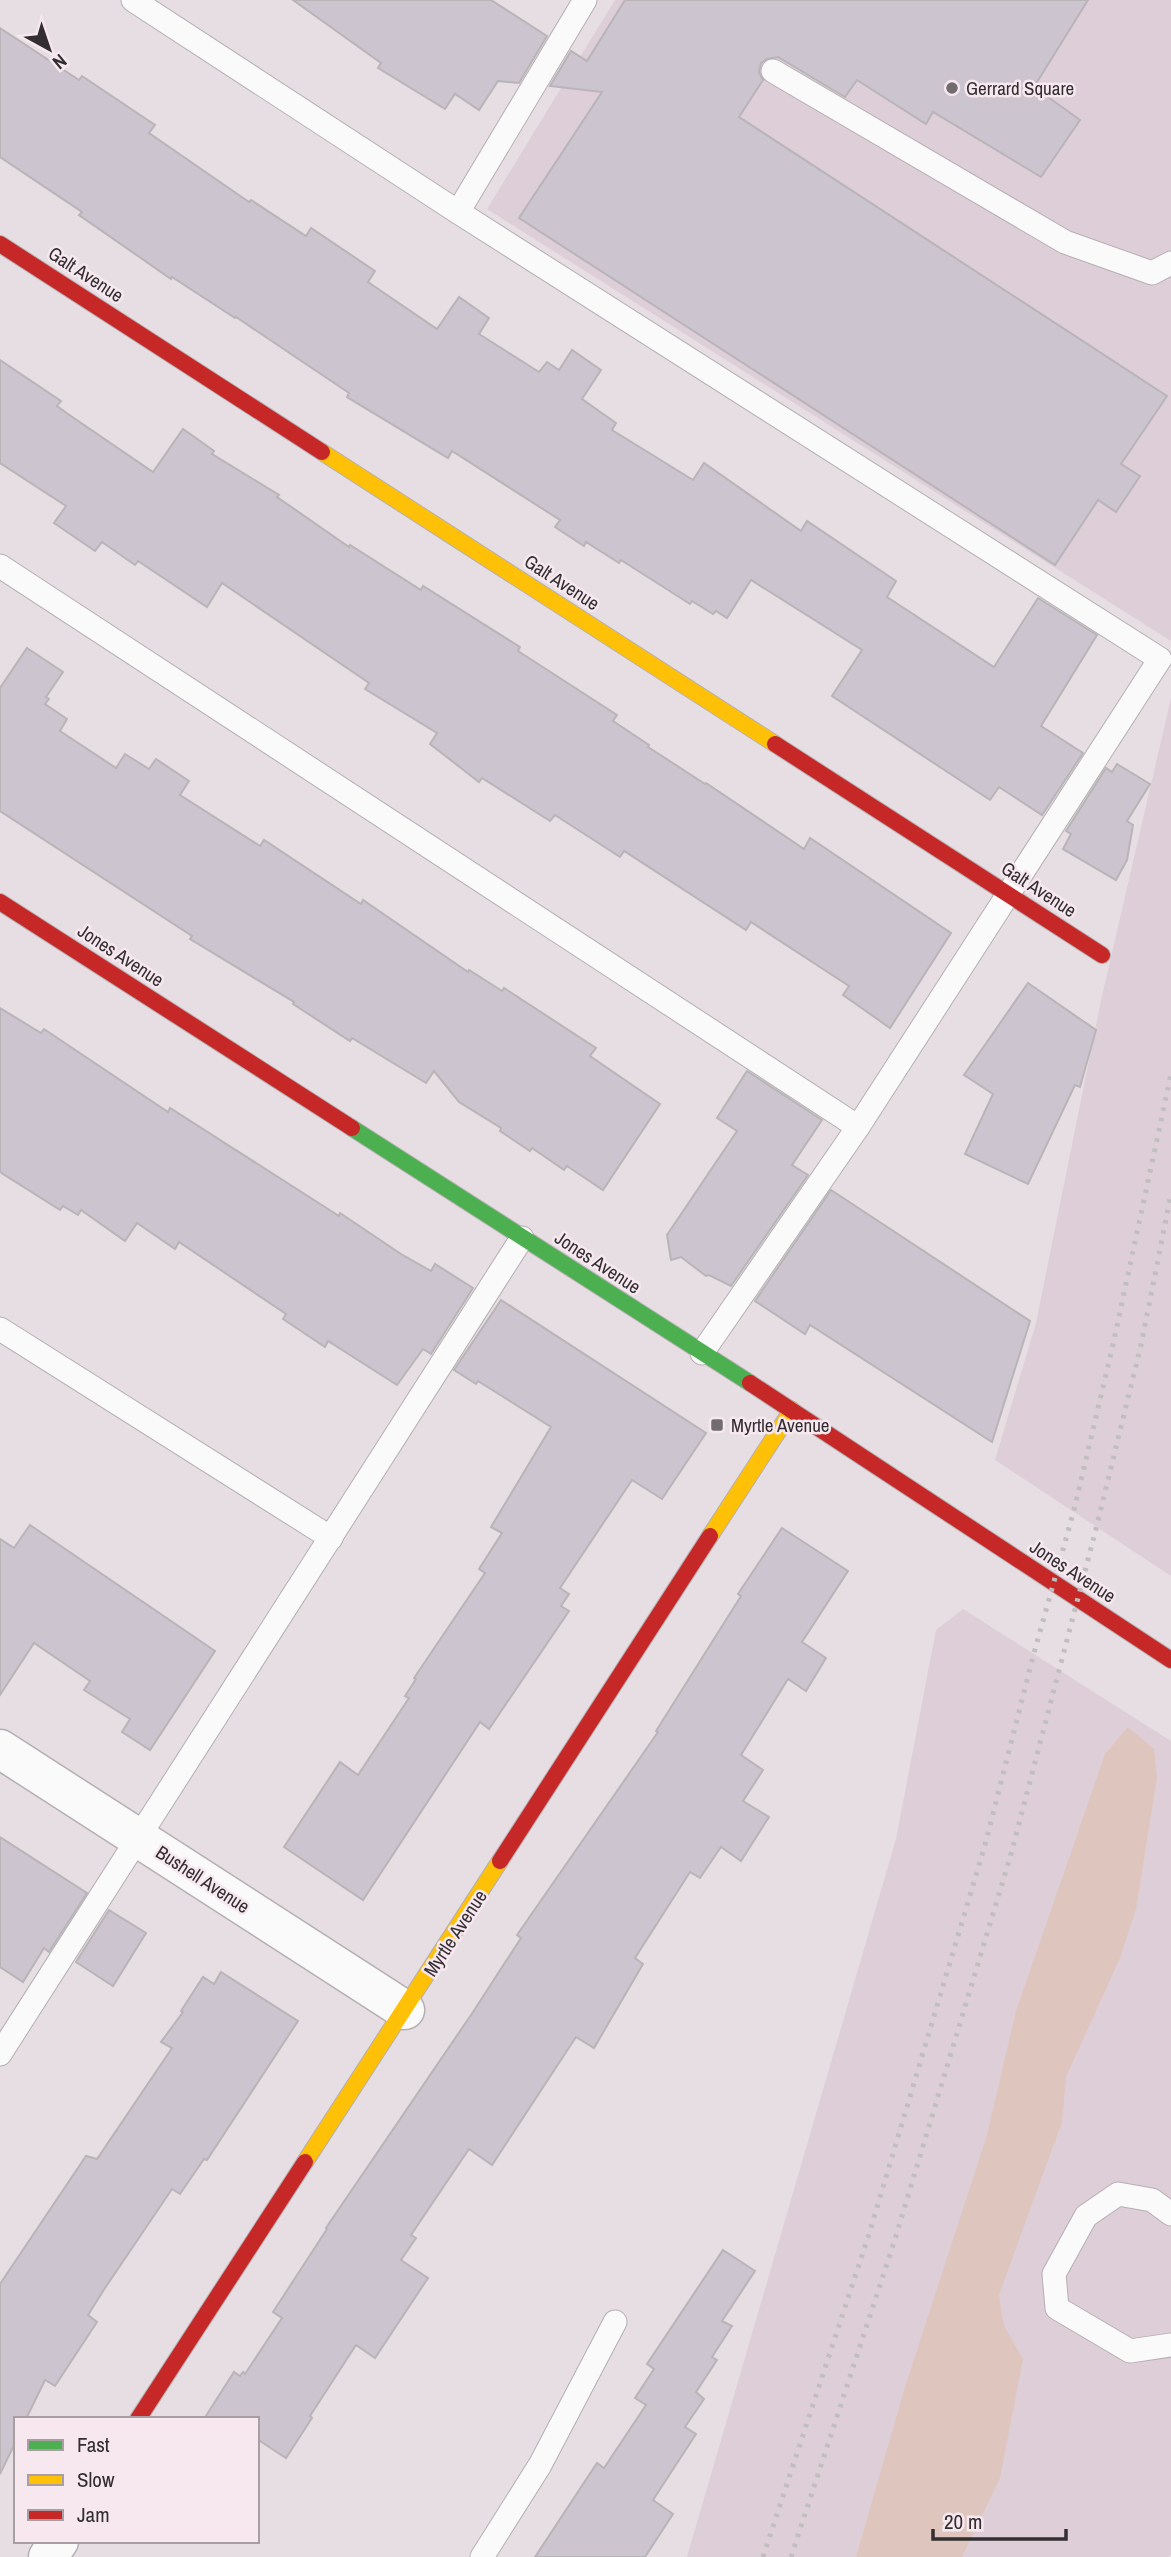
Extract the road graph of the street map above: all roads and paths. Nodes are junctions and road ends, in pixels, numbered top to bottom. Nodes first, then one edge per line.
1 (133, 0) edge
2 (585, 0) edge
3 (773, 71) dead end
4 (458, 212) junction
5 (0, 244) edge
6 (1171, 263) edge
7 (0, 566) edge
8 (1009, 895) junction
9 (0, 902) edge
10 (1102, 955) dead end
11 (858, 1127) junction
12 (522, 1238) junction
13 (0, 1329) edge
14 (702, 1353) junction
15 (793, 1410) junction
16 (331, 1538) junction
17 (1171, 1660) edge
18 (0, 1749) edge
19 (140, 1838) junction
20 (405, 2010) junction
21 (0, 2054) edge
22 (1171, 2214) edge
23 (615, 2322) dead end
24 (1171, 2344) edge
25 (139, 2417) edge
26 (482, 2557) edge

1 - 4 lane
2 - 4 lane
3 - 6 lane
4 - 8 lane
5 - 8 street, Galt Avenue
7 - 11 lane
8 - 10 street, Galt Avenue
8 - 11 lane
9 - 12 street, Jones Avenue
11 - 14 lane
12 - 14 street, Jones Avenue
12 - 16 lane
13 - 16 lane
14 - 15 street, Jones Avenue
15 - 17 street, Jones Avenue
15 - 20 street, Myrtle Avenue
16 - 19 lane
18 - 19 street, Bushell Avenue
19 - 20 street, Bushell Avenue
19 - 21 lane
20 - 25 street, Myrtle Avenue
22 - 24 lane
23 - 26 lane

